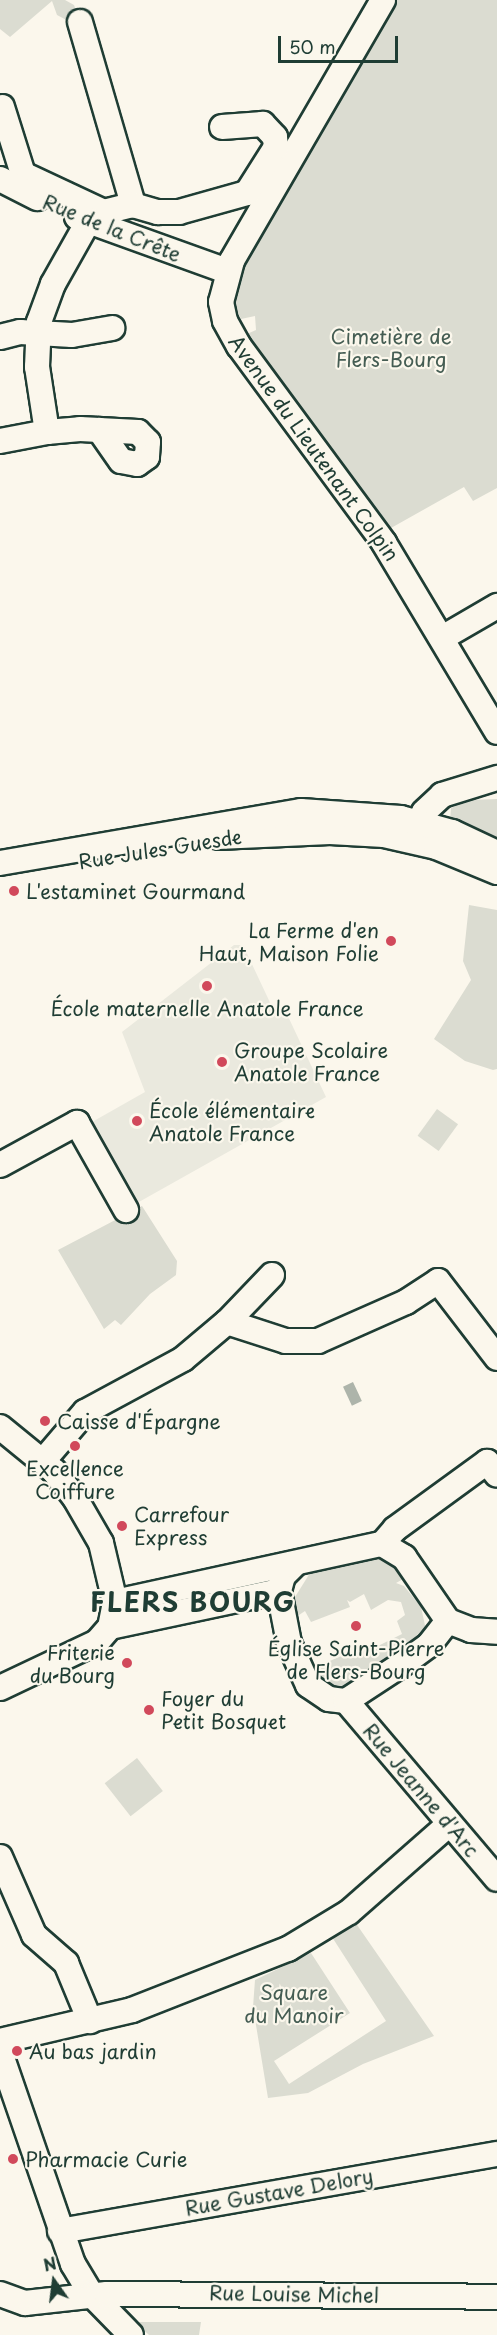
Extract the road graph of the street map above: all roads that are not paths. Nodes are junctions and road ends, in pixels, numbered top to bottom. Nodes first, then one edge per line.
1 (383, 0) edge
2 (80, 22) dead end
3 (2, 107) dead end
4 (222, 127) dead end
5 (13, 180) edge
6 (133, 205) junction
7 (88, 222) junction
8 (115, 232) junction
9 (227, 271) junction
10 (112, 328) dead end
11 (38, 334) junction
12 (0, 337) edge
13 (99, 430) dead end
14 (47, 432) junction
15 (0, 441) edge
16 (497, 606) edge
17 (442, 638) junction
18 (497, 732) edge
19 (497, 778) edge
20 (414, 831) junction
21 (497, 853) edge
22 (0, 863) edge
23 (497, 872) edge
24 (0, 876) edge
25 (0, 1165) edge
26 (126, 1210) dead end
27 (272, 1275) dead end
28 (227, 1322) junction
29 (497, 1358) edge
30 (0, 1427) edge
31 (43, 1461) junction
32 (494, 1462) edge
33 (382, 1544) junction
34 (295, 1563) junction
35 (279, 1591) junction
36 (115, 1602) junction
37 (448, 1621) junction
38 (110, 1627) junction
39 (497, 1632) edge
40 (0, 1688) edge
41 (346, 1701) junction
42 (448, 1825) junction
43 (0, 1860) edge
44 (497, 1879) edge
45 (90, 2021) junction
46 (0, 2041) edge
47 (0, 2052) edge
48 (497, 2154) edge
49 (60, 2231) junction
50 (0, 2294) edge
51 (91, 2294) junction
52 (497, 2297) edge
53 (131, 2335) edge

1 - 9 street, Avenue du Lieutenant Colpin
2 - 6 street
3 - 5 street
4 - 6 street
5 - 6 street
5 - 7 street, Rue de la Crête
6 - 8 street
7 - 8 street, Rue de la Crête
7 - 11 street
8 - 9 street, Rue de la Crête
9 - 17 street, Avenue du Lieutenant Colpin
10 - 11 street
11 - 12 street
11 - 14 street
13 - 14 street
14 - 15 street
16 - 17 street
17 - 18 street, Avenue du Lieutenant Colpin
19 - 20 street
20 - 21 street
20 - 22 street, Rue Jules Guesde
20 - 23 street
20 - 24 street, Rue Jules Guesde
25 - 26 street
27 - 28 street
28 - 29 street
28 - 31 street
30 - 31 street
31 - 36 street
32 - 33 street
33 - 34 street
33 - 37 street
34 - 35 street
34 - 36 street
35 - 38 street
35 - 41 street
36 - 38 street
37 - 39 street
37 - 41 street
38 - 40 street
41 - 42 street, Rue Jeanne d'Arc
42 - 44 street, Rue Jeanne d'Arc
42 - 45 street
43 - 45 street
45 - 46 street
47 - 49 street
48 - 49 street, Rue Gustave Delory
49 - 51 street
50 - 51 street, Rue Louise Michel
51 - 52 street, Rue Louise Michel
51 - 53 street

